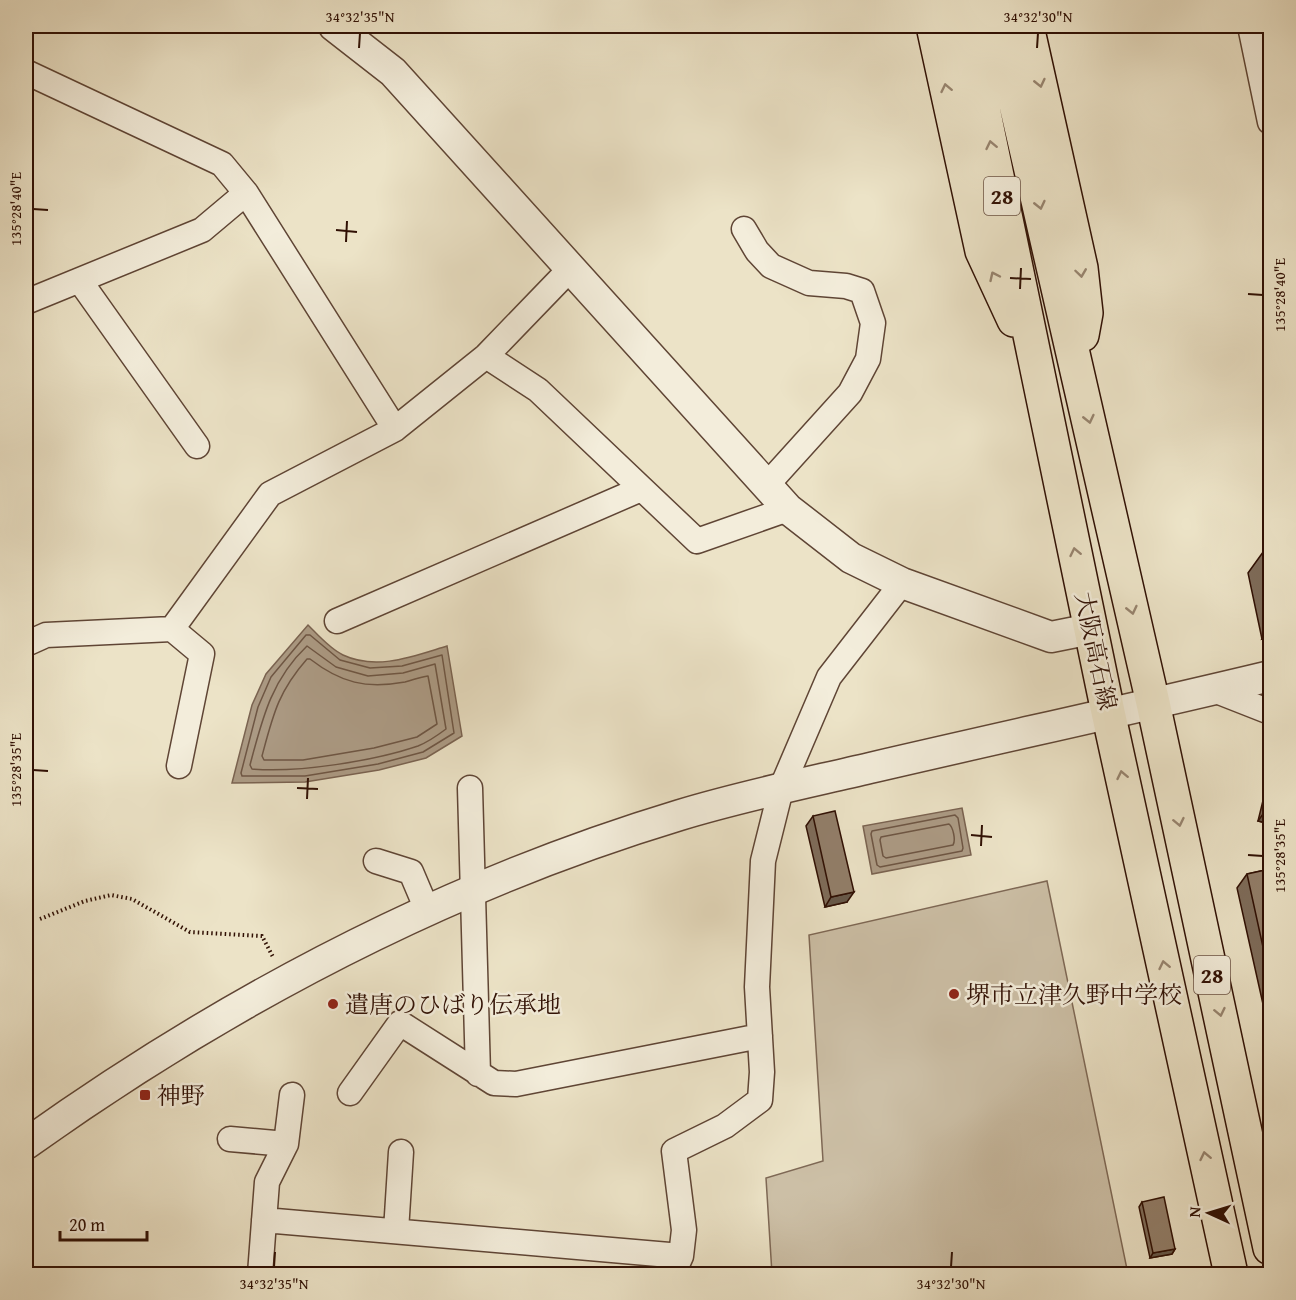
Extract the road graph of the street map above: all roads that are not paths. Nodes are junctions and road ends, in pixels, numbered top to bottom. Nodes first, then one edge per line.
1 (334, 26) edge
2 (933, 26) edge
3 (966, 26) edge
4 (998, 26) edge
5 (1027, 26) edge
6 (1250, 26) edge
7 (26, 72) edge
8 (1270, 122) edge
9 (246, 193) junction
10 (744, 229) dead end
11 (570, 269) junction
12 (80, 281) junction
13 (26, 302) edge
14 (486, 356) junction
15 (1076, 362) junction
16 (1037, 367) junction
17 (395, 429) junction
18 (197, 446) dead end
19 (766, 486) junction
20 (641, 489) junction
21 (788, 509) junction
22 (902, 583) junction
23 (337, 621) dead end
24 (172, 629) junction
25 (1091, 629) junction
26 (26, 644) edge
27 (1270, 676) edge
28 (1214, 690) junction
29 (1153, 703) junction
30 (1108, 712) junction
31 (1270, 712) edge
32 (179, 766) dead end
33 (470, 788) dead end
34 (781, 789) junction
35 (376, 861) dead end
36 (473, 891) junction
37 (428, 912) junction
38 (760, 1036) junction
39 (478, 1074) junction
40 (350, 1093) dead end
41 (292, 1095) dead end
42 (230, 1139) dead end
43 (26, 1143) edge
44 (286, 1144) junction
45 (401, 1152) dead end
46 (264, 1220) junction
47 (396, 1231) junction
48 (1270, 1248) edge
49 (677, 1265) edge
50 (260, 1275) edge
51 (1231, 1275) edge

1 - 11 street
16 -> 2 main road
16 -> 3 main road, 大阪高石線 / 28
4 -> 15 main road, 大阪高石線 / 28
5 -> 15 main road
6 - 8 street
7 - 9 street
9 - 12 street
9 - 17 street
10 - 19 street
11 - 14 street
11 - 19 street
12 - 13 street
12 - 18 street
14 - 17 street
14 - 20 street
15 -> 29 main road, 大阪高石線 / 28
25 -> 16 main road, 大阪高石線 / 28
17 - 24 street
19 - 21 street
20 - 21 street
20 - 23 street
21 - 22 street
22 - 25 street
22 - 34 street
24 - 26 street
24 - 32 street
25 - 30 main road, 大阪高石線 / 28
27 - 28 street
28 - 29 street
28 - 31 street
29 - 30 street
29 -> 48 main road, 大阪高石線 / 28
30 - 34 street
51 -> 30 main road, 大阪高石線 / 28
33 - 36 street
34 - 36 street
34 - 38 street
35 - 37 street
36 - 37 street
36 - 39 street
37 - 43 street
38 - 39 street
38 - 49 street
39 - 40 street
41 - 44 street
42 - 44 street
44 - 46 street
45 - 47 street
46 - 47 street
46 - 50 street
47 - 49 street

